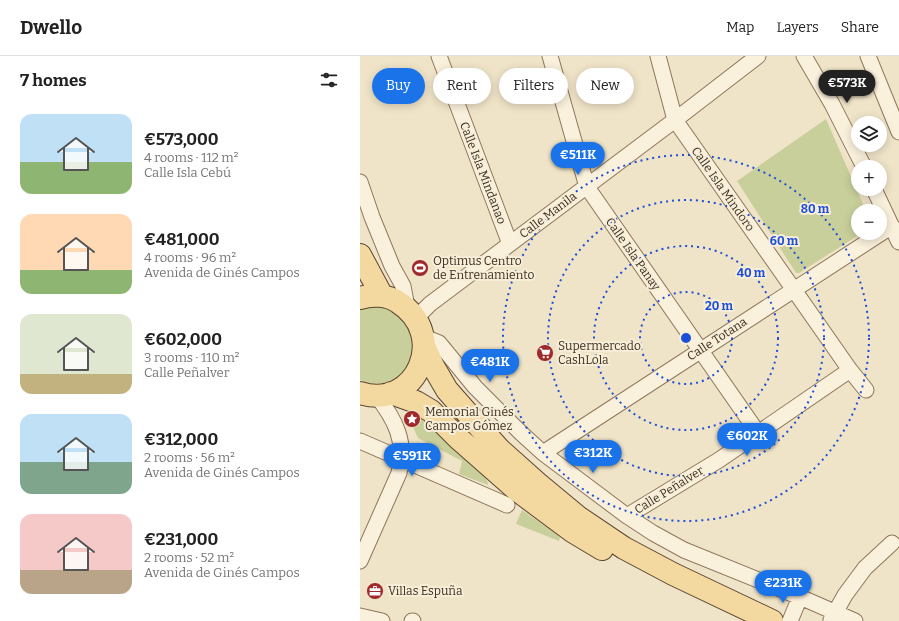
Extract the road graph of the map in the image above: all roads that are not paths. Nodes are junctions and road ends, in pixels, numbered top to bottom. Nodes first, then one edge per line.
1 (439, 56) edge
2 (550, 56) edge
3 (658, 56) edge
4 (758, 56) edge
5 (804, 56) edge
6 (868, 56) edge
7 (675, 120) junction
8 (899, 132) edge
9 (860, 160) edge
10 (360, 182) edge
11 (587, 186) junction
12 (877, 196) edge
13 (892, 226) junction
14 (899, 242) edge
15 (510, 244) junction
16 (360, 255) edge
17 (794, 289) junction
18 (382, 296) junction
19 (360, 298) edge
20 (418, 327) junction
21 (700, 351) junction
22 (850, 370) junction
23 (866, 390) dead end
24 (376, 394) edge
25 (758, 433) junction
26 (360, 441) edge
27 (543, 453) junction
28 (403, 460) junction
29 (507, 505) dead end
30 (627, 516) junction
31 (892, 543) dead end
32 (362, 552) edge
33 (800, 597) junction
34 (360, 616) edge
35 (833, 616) edge
36 (764, 617) edge
37 (382, 621) edge
38 (790, 621) edge
39 (856, 621) edge

1 - 15 street, Calle Isla Mindanao
2 - 11 street, Calle Isla Panay
3 - 7 street, Calle Isla Mindoro
4 - 7 street, Calle Manila
5 - 9 street
6 - 8 street
7 - 11 street, Calle Manila
7 - 17 street, Calle Isla Mindoro
10 - 20 street
11 - 15 street, Calle Manila
11 - 21 street, Calle Isla Panay
12 - 13 street
13 - 14 street
13 - 17 street, Calle Totana
15 - 20 street, Calle Manila
16 - 18 main road
17 - 21 street, Calle Totana
17 - 22 street, Calle Isla Mindoro
18 - 19 main road
18 - 20 main road
20 - 24 main road
20 - 27 street
20 - 36 main road
21 - 25 street, Calle Isla Panay
21 - 27 street, Calle Totana
22 - 23 street, Calle Isla Mindoro
22 - 25 street, Calle Peñalver
24 - 28 street
24 - 36 main road
25 - 30 street, Calle Peñalver
26 - 28 street
27 - 30 street
28 - 29 street
28 - 32 street
30 - 33 street
31 - 35 street
33 - 35 street
33 - 38 street
34 - 37 street
35 - 39 street

